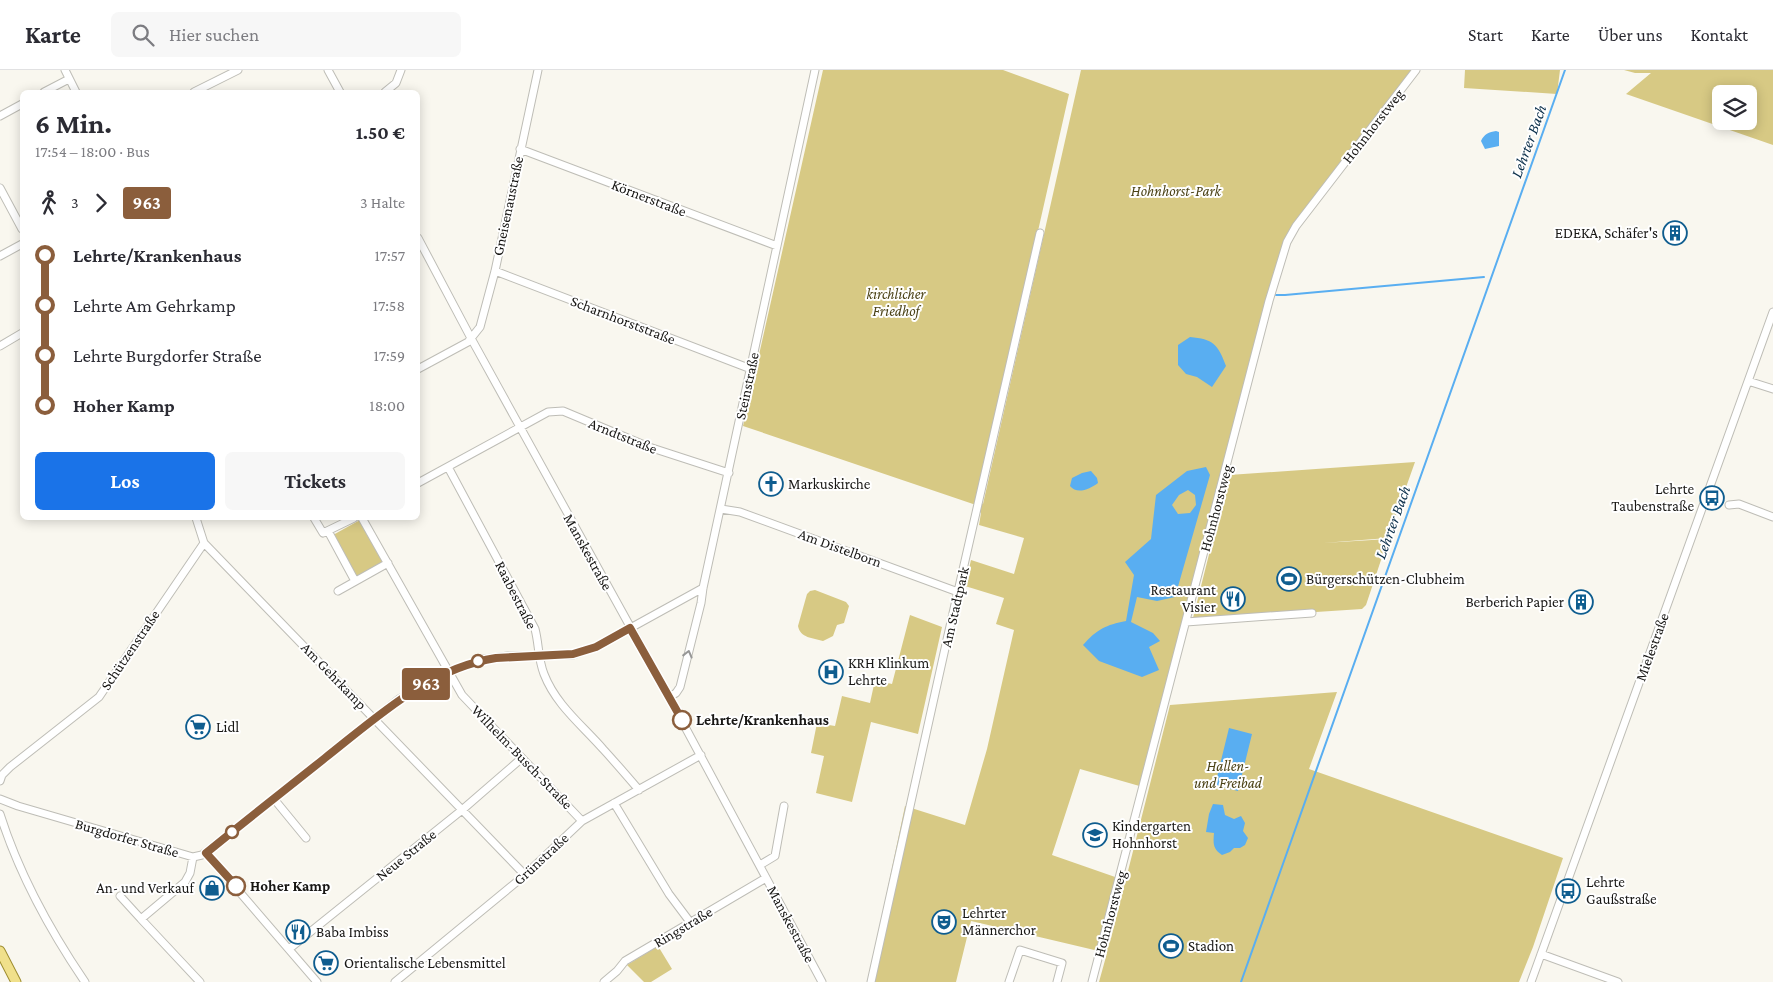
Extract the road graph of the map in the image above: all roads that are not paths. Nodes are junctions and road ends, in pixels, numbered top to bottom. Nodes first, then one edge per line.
1 (65, 70) edge
2 (238, 70) edge
3 (328, 70) edge
4 (401, 70) edge
5 (538, 70) edge
6 (815, 70) edge
7 (1416, 70) edge
8 (68, 79) junction
9 (48, 90) edge
10 (75, 90) edge
11 (198, 90) edge
12 (339, 90) edge
13 (387, 90) edge
14 (20, 105) edge
15 (0, 116) edge
16 (520, 149) junction
17 (0, 188) edge
18 (20, 225) edge
19 (1040, 233) dead end
20 (420, 242) edge
21 (20, 245) edge
22 (777, 246) junction
23 (0, 256) edge
24 (495, 271) junction
25 (1773, 312) edge
26 (20, 334) edge
27 (472, 340) junction
28 (0, 346) edge
29 (420, 368) edge
30 (751, 369) junction
31 (1748, 381) junction
32 (1773, 389) edge
33 (520, 427) junction
34 (448, 467) junction
35 (728, 473) junction
36 (420, 482) edge
37 (1729, 505) dead end
38 (721, 509) junction
39 (1773, 516) edge
40 (197, 520) edge
41 (316, 520) edge
42 (350, 520) edge
43 (363, 520) edge
44 (325, 532) junction
45 (204, 543) junction
46 (388, 563) junction
47 (355, 581) junction
48 (703, 588) junction
49 (338, 591) dead end
50 (958, 592) junction
51 (1312, 613) dead end
52 (1186, 622) junction
53 (630, 628) junction
54 (538, 656) junction
55 (450, 672) junction
56 (669, 697) junction
57 (374, 719) junction
58 (700, 755) junction
59 (522, 758) junction
60 (0, 782) edge
61 (639, 790) junction
62 (274, 799) junction
63 (1, 802) edge
64 (614, 803) junction
65 (784, 806) dead end
66 (462, 810) junction
67 (0, 814) edge
68 (582, 820) junction
69 (306, 838) dead end
70 (206, 853) junction
71 (194, 857) junction
72 (760, 865) junction
73 (525, 875) junction
74 (766, 878) junction
75 (120, 896) dead end
76 (141, 919) junction
77 (690, 922) junction
78 (289, 949) junction
79 (0, 951) edge
80 (1541, 954) junction
81 (16, 982) edge
82 (85, 982) edge
83 (200, 982) edge
84 (317, 982) edge
85 (395, 982) edge
86 (604, 982) edge
87 (822, 982) edge
88 (871, 982) edge
89 (1010, 982) edge
90 (1057, 982) edge
91 (1092, 982) edge
92 (1530, 982) edge
93 (1618, 982) edge

1 - 8 street
2 - 11 street
3 - 12 street
4 - 13 street
5 - 16 street, Gneisenaustraße
6 - 22 street, Steinstraße
7 - 52 street, Hohnhorstweg
8 - 9 street
8 - 10 street
14 - 15 street
16 - 22 street, Körnerstraße
16 - 24 street, Gneisenaustraße
17 - 18 street
19 - 50 street, Am Stadtpark
20 - 27 street, Manskestraße
21 - 23 street
22 - 30 street, Steinstraße
24 - 27 street, Gneisenaustraße
24 - 30 street, Scharnhorststraße
25 - 31 street, Mielestraße
26 - 28 street
27 - 29 street
27 - 33 street, Manskestraße
30 - 35 street, Steinstraße
31 - 32 street
31 - 80 street, Mielestraße
33 - 34 street, Arndtstraße
33 - 35 street, Arndtstraße
33 - 53 street, Manskestraße
34 - 36 street, Arndtstraße
34 - 54 street, Raabestraße
35 - 38 street, Steinstraße
37 - 39 street
38 - 48 street, Steinstraße
38 - 50 street, Am Distelborn
40 - 45 street
41 - 44 street
42 - 44 street
43 - 46 street, Wilhelm-Busch-Straße
44 - 47 street
45 - 57 street, Am Gehrkamp
45 - 60 street, Schützenstraße
46 - 47 street
46 - 55 street, Wilhelm-Busch-Straße
47 - 49 street
48 - 53 street
56 -> 48 street, Steinstraße
50 - 88 street, Am Stadtpark
51 - 52 street
52 - 91 street, Hohnhorstweg
53 - 54 street
53 - 56 street, Manskestraße
54 - 55 street
54 - 61 street, Raabestraße
55 - 57 street
55 - 59 street, Wilhelm-Busch-Straße
56 - 58 street, Manskestraße
57 - 62 street
57 - 66 street, Am Gehrkamp
58 - 61 street, Grünstraße
58 - 72 street, Manskestraße
59 - 66 street, Neue Straße
59 - 68 street, Wilhelm-Busch-Straße
61 - 64 street, Grünstraße
62 - 69 street
62 - 70 street
63 - 71 street, Burgdorfer Straße
64 - 68 street, Grünstraße
64 - 77 street
65 - 72 street
66 - 73 street, Am Gehrkamp
66 - 78 street, Neue Straße
67 - 82 street
68 - 73 street, Grünstraße
70 - 71 street, Burgdorfer Straße
70 - 78 street
71 - 76 street
72 - 74 street, Manskestraße
73 - 85 street, Grünstraße
74 - 77 street, Ringstraße
74 - 87 street, Manskestraße
75 - 76 street
76 - 83 street
77 - 86 street, Ringstraße
78 - 84 street
79 - 81 main road
80 - 92 street, Mielestraße
80 - 93 street
89 - 90 street

